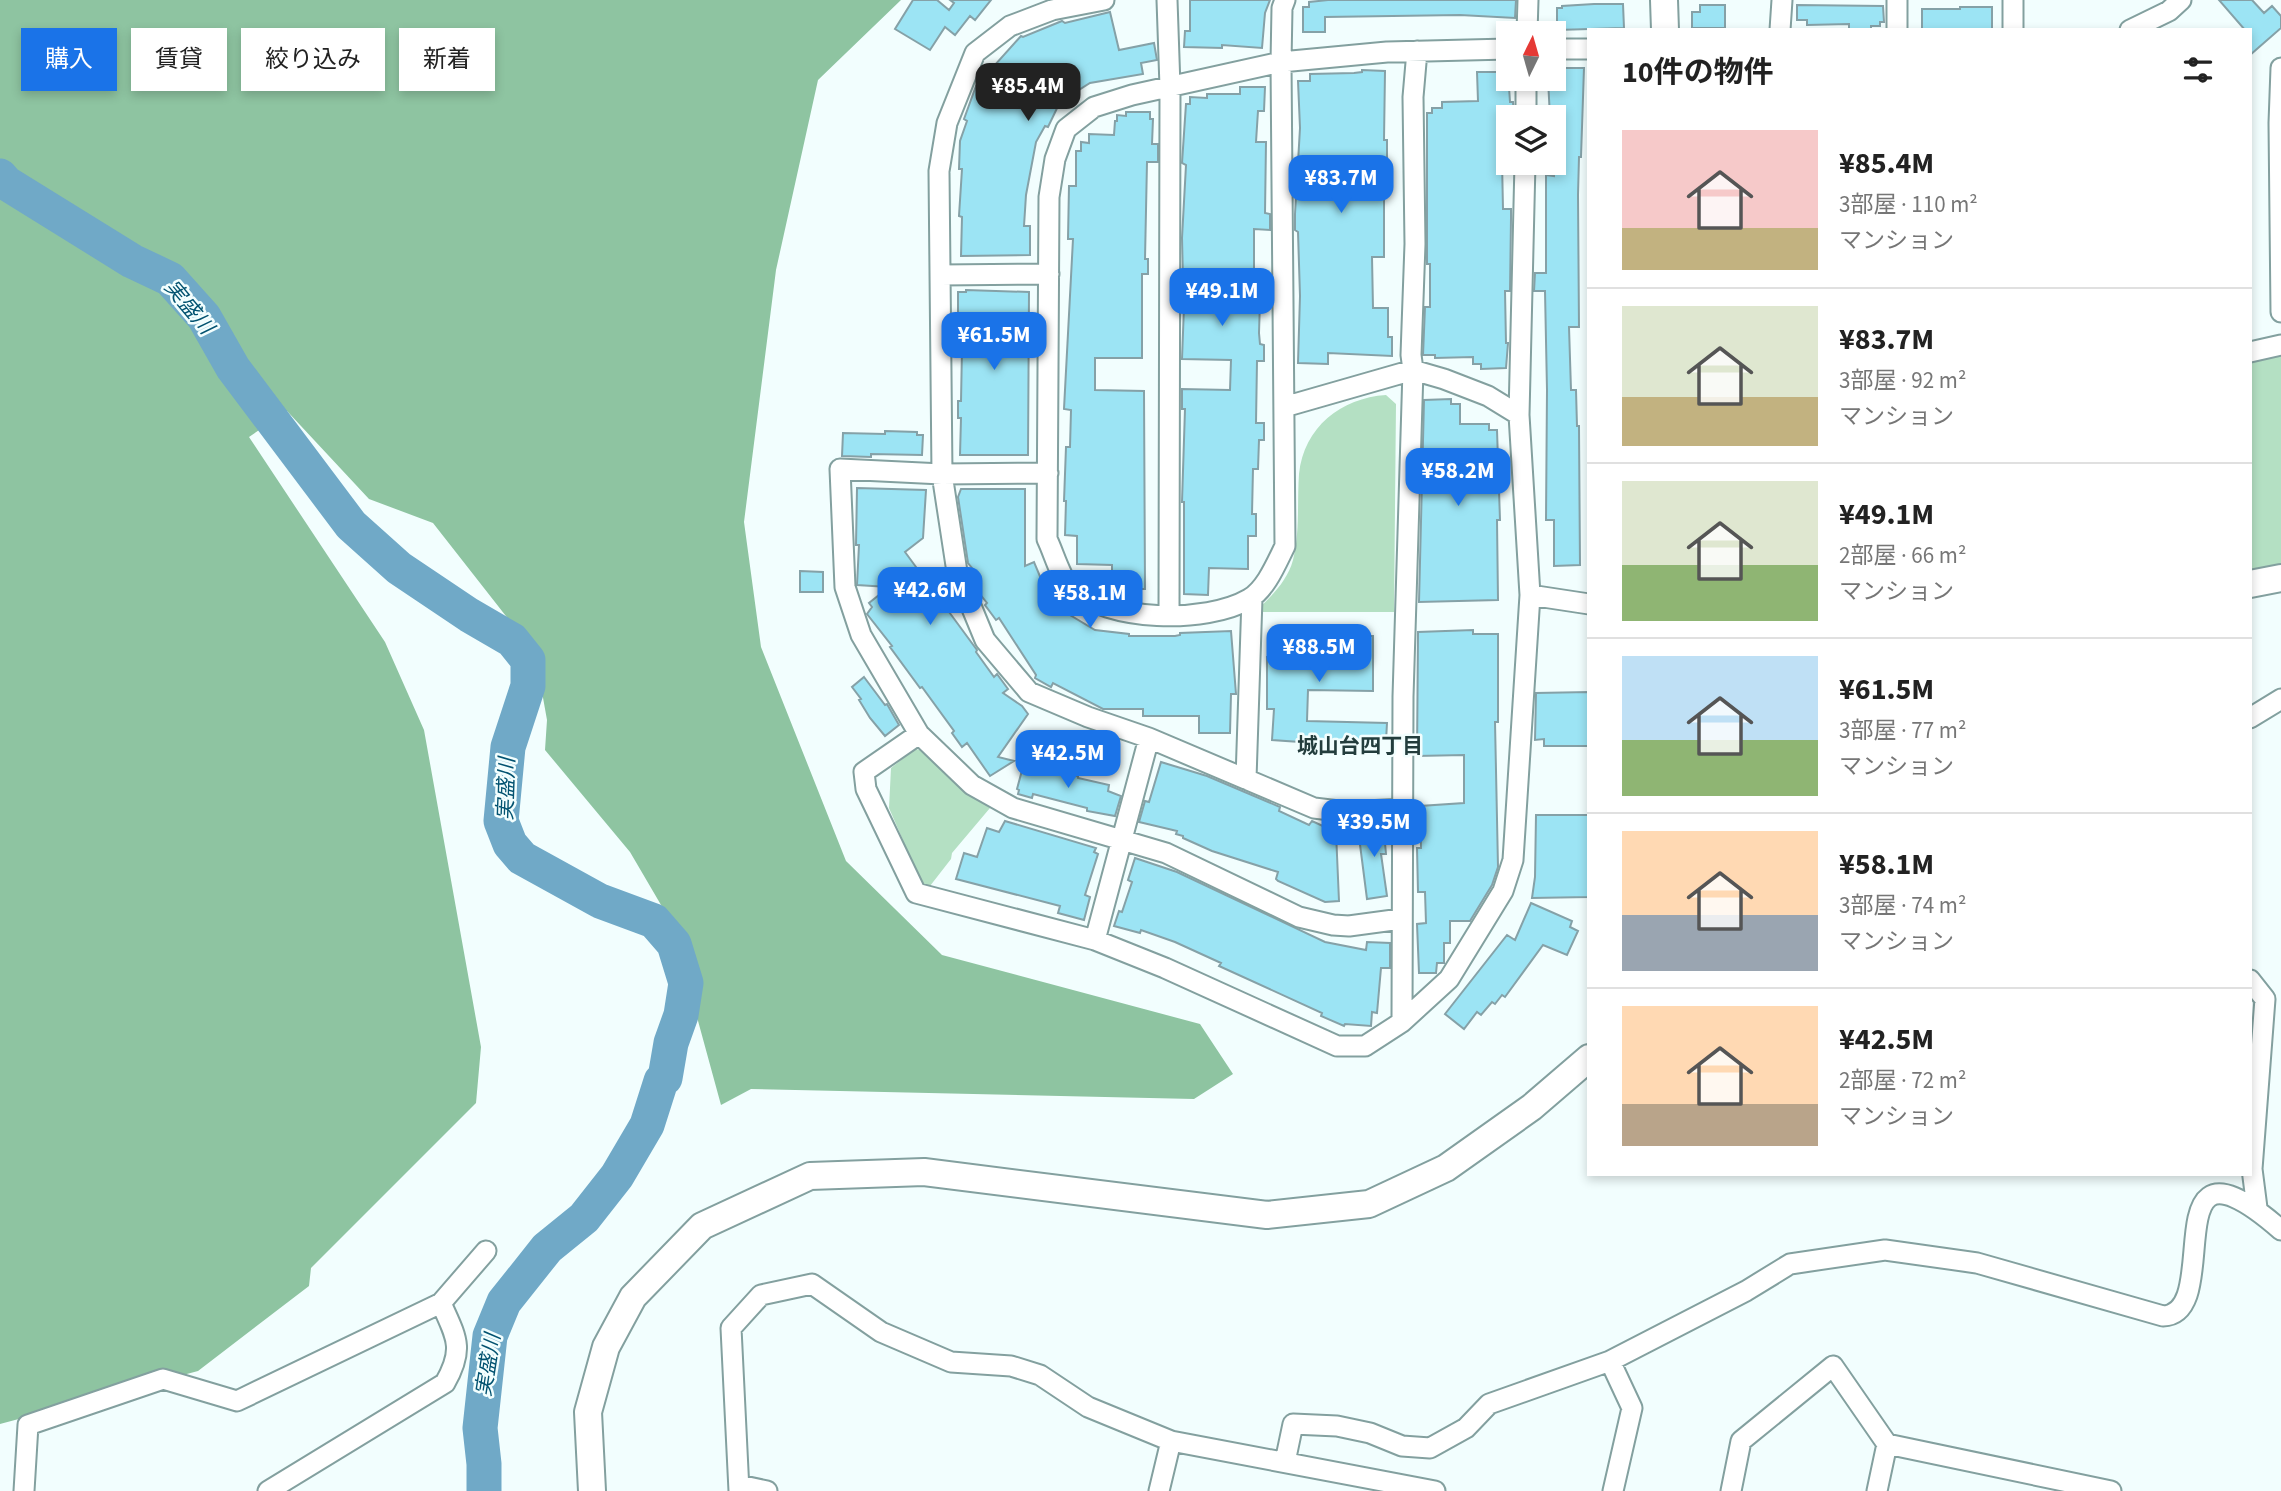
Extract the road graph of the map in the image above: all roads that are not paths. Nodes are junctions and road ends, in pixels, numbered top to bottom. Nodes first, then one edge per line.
1 (1104, 0) edge
2 (1167, 0) edge
3 (1285, 0) edge
4 (1528, 0) edge
5 (1664, 0) edge
6 (1782, 0) edge
7 (1898, 0) edge
8 (2013, 0) edge
9 (2173, 14) edge
10 (1527, 21) edge
11 (1665, 28) edge
12 (1780, 28) edge
13 (1897, 28) edge
14 (2012, 28) edge
15 (2135, 28) edge
16 (1496, 48) edge
17 (1566, 48) edge
18 (1587, 49) edge
19 (1417, 51) junction
20 (1281, 62) junction
21 (2281, 68) edge
22 (1170, 86) junction
23 (2280, 122) edge
24 (1525, 175) edge
25 (2280, 239) edge
26 (1049, 274) junction
27 (940, 275) junction
28 (2281, 312) edge
29 (2281, 345) edge
30 (2252, 352) edge
31 (1413, 370) junction
32 (1284, 407) junction
33 (1519, 415) junction
34 (1048, 473) junction
35 (942, 474) junction
36 (2281, 578) edge
37 (2252, 584) edge
38 (1530, 595) junction
39 (1252, 598) junction
40 (1587, 604) edge
41 (1169, 615) junction
42 (2281, 699) edge
43 (2252, 717) edge
44 (919, 734) junction
45 (1149, 738) junction
46 (1246, 779) junction
47 (1404, 809) junction
48 (1121, 841) junction
49 (1401, 919) junction
50 (1095, 940) junction
51 (2252, 983) edge
52 (1402, 1022) junction
53 (1587, 1060) edge
54 (2252, 1168) edge
55 (2252, 1168) edge
56 (2257, 1209) junction
57 (2281, 1230) edge
58 (486, 1251) dead end
59 (441, 1303) junction
60 (1610, 1361) junction
61 (1171, 1441) junction
62 (1887, 1444) junction
63 (1285, 1462) junction
64 (739, 1488) edge
65 (24, 1491) edge
66 (268, 1491) edge
67 (593, 1491) edge
68 (767, 1491) edge
69 (1159, 1491) edge
70 (1435, 1491) edge
71 (1613, 1491) edge
72 (1731, 1491) edge
73 (1877, 1491) edge
74 (2111, 1491) edge

1 - 27 street
2 - 22 street
3 - 20 street
4 - 10 street
5 - 11 street
6 - 12 street
7 - 13 street
8 - 14 street
9 - 15 street
16 - 19 street
17 - 18 street
19 - 20 street
19 - 31 street
20 - 22 street
20 - 32 street
21 - 23 street
22 - 26 street
22 - 41 street
23 - 25 street
24 - 33 street
25 - 28 street
26 - 27 street
26 - 34 street
27 - 35 street
29 - 30 street
31 - 32 street
31 - 33 street
31 - 47 street
32 - 39 street
33 - 38 street
34 - 35 street
34 - 41 street
35 - 44 street
35 - 45 street
36 - 37 street
38 - 40 street
38 - 52 street
39 - 41 street
39 - 46 street
42 - 43 street
44 - 48 street
44 - 50 street
45 - 46 street
45 - 48 street
46 - 47 street
47 - 49 street
48 - 49 street
48 - 50 street
49 - 52 street
50 - 52 street
51 - 54 street
53 - 67 street
55 - 56 street
56 - 57 street
56 - 60 street
58 - 59 street
59 - 65 street
59 - 66 street
60 - 63 street
60 - 71 street
61 - 63 street
61 - 64 street
61 - 69 street
62 - 72 street
62 - 73 street
62 - 74 street
63 - 70 street
64 - 68 street

